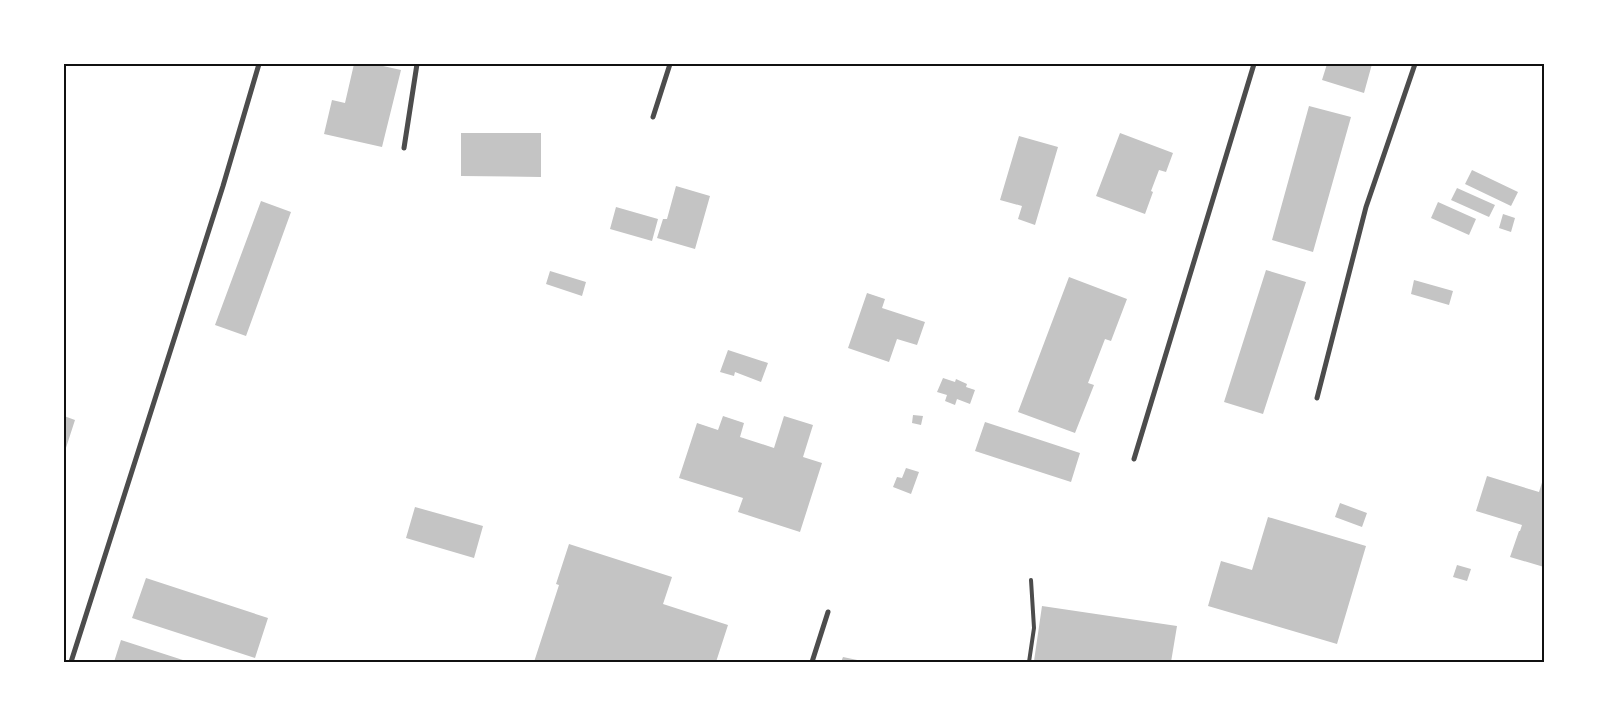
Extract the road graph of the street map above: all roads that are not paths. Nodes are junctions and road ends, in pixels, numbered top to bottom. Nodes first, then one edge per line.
1 (259, 64) edge
2 (417, 64) edge
3 (670, 64) edge
4 (1254, 64) edge
5 (1415, 64) edge
6 (653, 117) dead end
7 (404, 148) dead end
8 (1317, 398) dead end
9 (1134, 459) dead end
10 (1031, 580) dead end
11 (828, 612) dead end
12 (71, 662) edge
13 (812, 662) edge
14 (1030, 662) edge

1 - 12 street
2 - 7 street
3 - 6 street
4 - 9 street
5 - 8 street
10 - 14 lane
11 - 13 street

